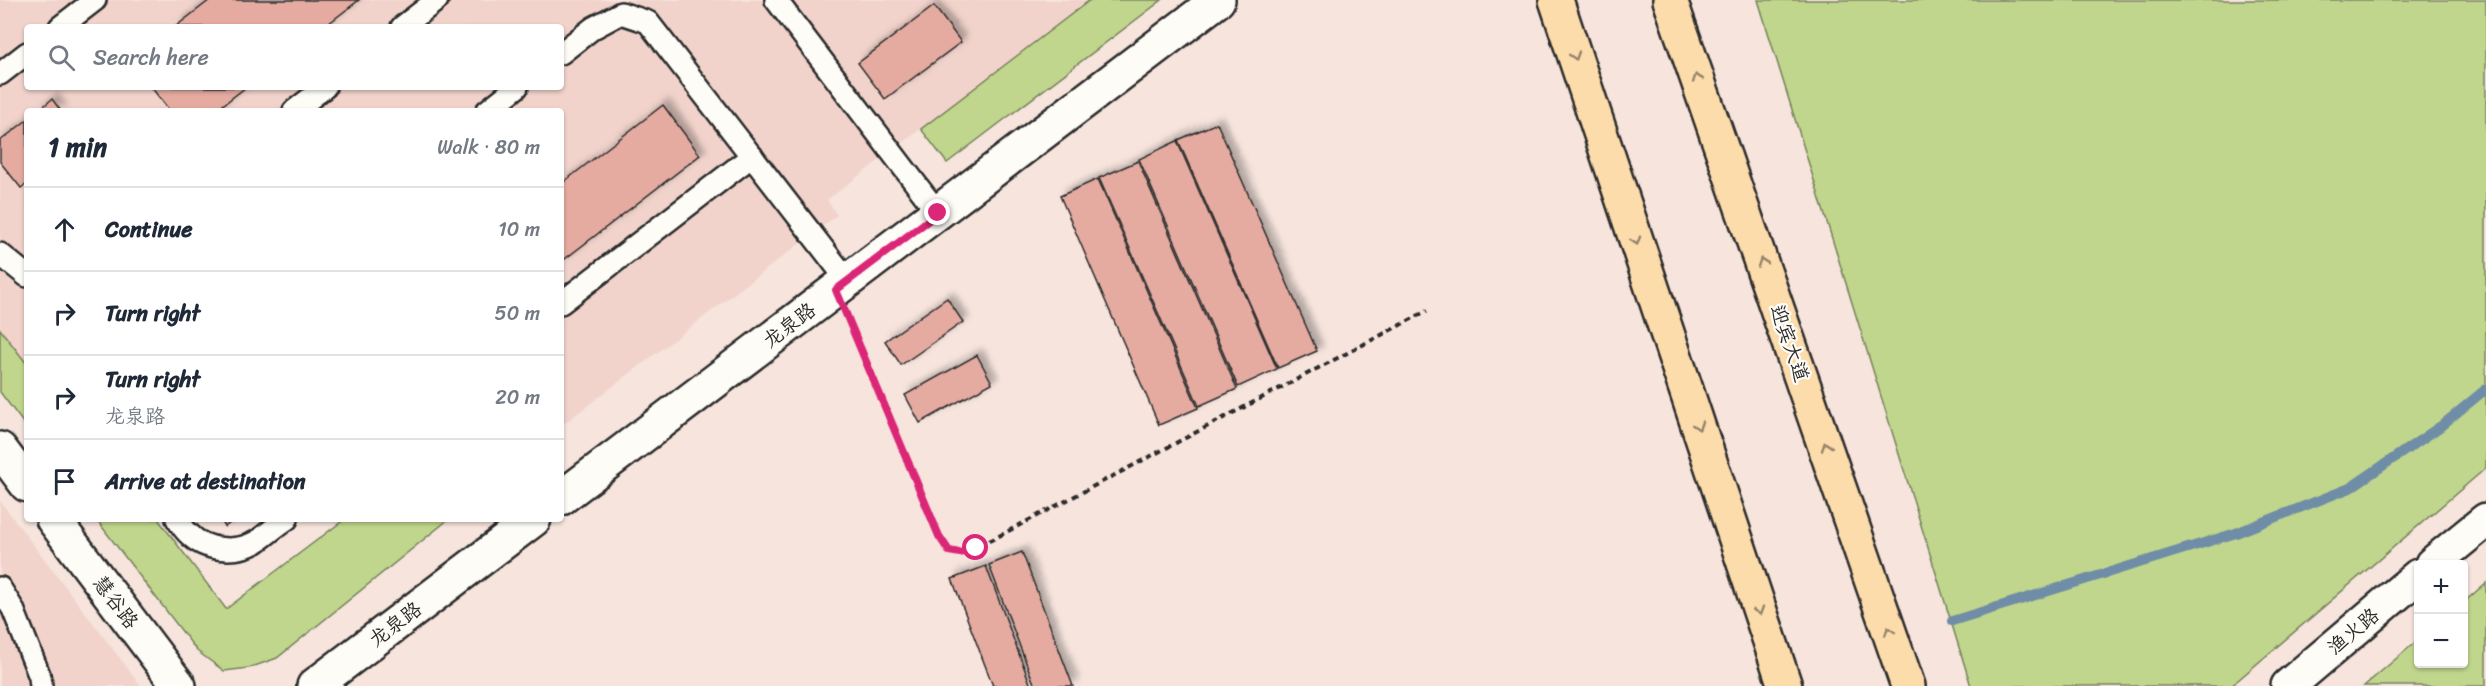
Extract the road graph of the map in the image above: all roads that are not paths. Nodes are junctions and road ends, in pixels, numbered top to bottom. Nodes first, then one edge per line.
1 (95, 0) edge
2 (437, 0) edge
3 (776, 0) edge
4 (1218, 0) edge
5 (1556, 0) edge
6 (1670, 0) edge
7 (64, 24) edge
8 (406, 24) edge
9 (564, 51) edge
10 (24, 55) edge
11 (0, 74) edge
12 (321, 90) edge
13 (514, 90) edge
14 (298, 108) edge
15 (491, 108) edge
16 (752, 156) junction
17 (938, 213) junction
18 (0, 254) edge
19 (24, 275) edge
20 (842, 285) junction
21 (564, 301) edge
22 (0, 449) edge
23 (24, 480) edge
24 (564, 496) edge
25 (2486, 519) edge
26 (55, 522) edge
27 (179, 522) edge
28 (282, 522) edge
29 (530, 522) edge
30 (2438, 560) edge
31 (2414, 579) edge
32 (0, 588) edge
33 (41, 686) edge
34 (179, 686) edge
35 (314, 686) edge
36 (1785, 686) edge
37 (1908, 686) edge
38 (2288, 686) edge

1 - 7 lane
2 - 8 lane
3 - 17 lane
4 - 17 street, 龙泉路
5 -> 36 highway
37 -> 6 highway, 迎宾大道
9 - 16 lane
10 - 11 lane
12 - 14 lane
13 - 15 lane
16 - 20 lane
16 - 21 lane
17 - 20 street, 龙泉路
18 - 19 lane
20 - 24 street, 龙泉路
22 - 23 street
25 - 30 street
26 - 34 street, 慧谷路
27 - 28 lane
29 - 35 street, 龙泉路
31 - 38 street, 渔火路
32 - 33 lane

